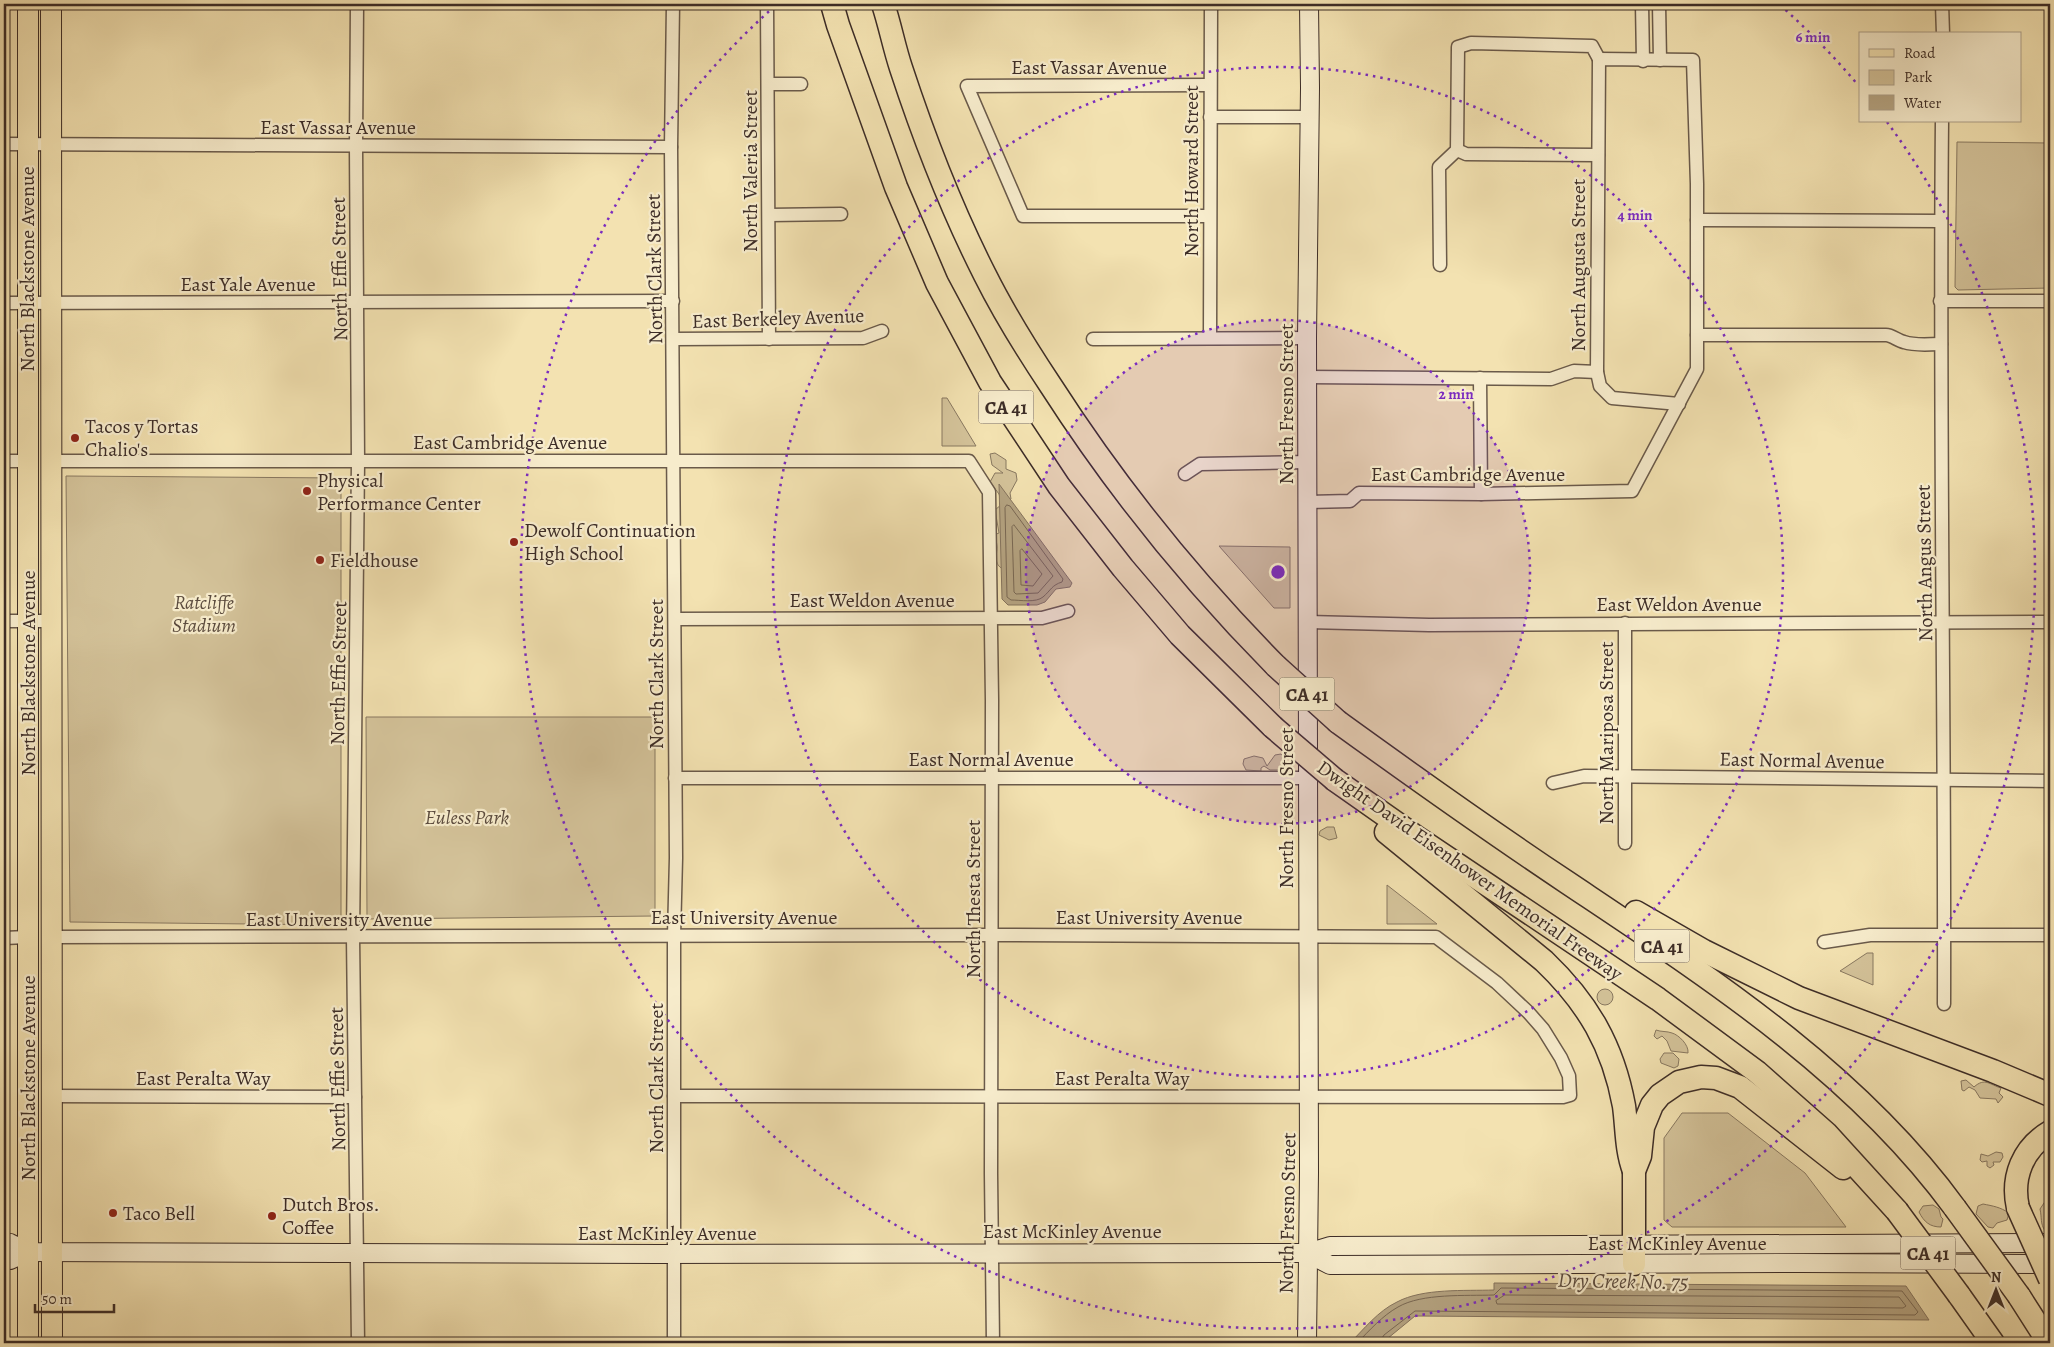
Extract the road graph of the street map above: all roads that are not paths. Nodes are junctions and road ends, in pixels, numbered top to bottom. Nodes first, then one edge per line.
1 (28, 4) edge
2 (51, 4) edge
3 (357, 4) edge
4 (672, 4) edge
5 (767, 4) edge
6 (1211, 4) edge
7 (1309, 4) edge
8 (1642, 4) edge
9 (1659, 4) edge
10 (1942, 4) edge
11 (886, 13) edge
12 (835, 14) edge
13 (1943, 32) edge
14 (1599, 59) junction
15 (1660, 60) junction
16 (1644, 61) junction
17 (768, 84) junction
18 (801, 84) dead end
19 (1210, 85) junction
20 (1210, 117) junction
21 (1308, 117) junction
22 (1942, 122) edge
23 (4, 144) edge
24 (27, 144) junction
25 (50, 144) junction
26 (356, 146) junction
27 (671, 147) junction
28 (1457, 150) junction
29 (1598, 155) junction
30 (841, 214) dead end
31 (769, 215) junction
32 (1209, 216) junction
33 (1697, 220) junction
34 (1941, 221) junction
35 (1440, 265) dead end
36 (673, 301) junction
37 (1940, 301) junction
38 (2050, 301) edge
39 (358, 302) junction
40 (4, 303) edge
41 (28, 303) junction
42 (51, 303) junction
43 (882, 331) dead end
44 (1697, 335) junction
45 (1210, 338) junction
46 (1307, 338) junction
47 (769, 339) junction
48 (1093, 339) dead end
49 (674, 340) junction
50 (1941, 344) junction
51 (1597, 372) junction
52 (1308, 377) junction
53 (1480, 378) junction
54 (27, 381) junction
55 (1678, 404) junction
56 (674, 460) junction
57 (4, 461) edge
58 (28, 461) junction
59 (51, 461) junction
60 (358, 462) junction
61 (969, 462) joint
62 (1308, 462) junction
63 (1185, 474) dead end
64 (1480, 494) junction
65 (1308, 502) junction
66 (51, 574) junction
67 (1068, 611) dead end
68 (675, 619) junction
69 (992, 619) junction
70 (4, 621) edge
71 (27, 621) junction
72 (51, 621) junction
73 (1308, 622) junction
74 (2050, 622) edge
75 (1625, 623) junction
76 (1944, 623) junction
77 (1625, 777) junction
78 (675, 778) junction
79 (992, 778) junction
80 (1308, 778) junction
81 (1335, 780) junction
82 (1945, 780) junction
83 (1419, 781) junction
84 (2050, 781) edge
85 (1554, 783) dead end
86 (1625, 843) dead end
87 (27, 853) junction
88 (992, 935) junction
89 (1944, 935) junction
90 (2050, 935) edge
91 (674, 936) junction
92 (27, 937) junction
93 (51, 937) junction
94 (1308, 937) junction
95 (4, 938) edge
96 (354, 938) junction
97 (1824, 942) dead end
98 (28, 968) junction
99 (1944, 1004) dead end
100 (51, 1060) junction
101 (1570, 1095) joint
102 (2050, 1095) edge
103 (51, 1096) junction
104 (674, 1096) junction
105 (992, 1096) junction
106 (355, 1097) junction
107 (1309, 1097) junction
108 (2050, 1132) edge
109 (1634, 1171) junction
110 (1897, 1211) junction
111 (4, 1242) edge
112 (2050, 1243) edge
113 (28, 1252) junction
114 (51, 1252) junction
115 (358, 1253) junction
116 (992, 1253) junction
117 (1307, 1253) junction
118 (674, 1254) junction
119 (1634, 1254) junction
120 (4, 1260) edge
121 (2050, 1264) edge
122 (2050, 1279) edge
123 (28, 1343) edge
124 (52, 1343) edge
125 (358, 1343) edge
126 (674, 1343) edge
127 (994, 1343) edge
128 (1307, 1343) edge
129 (1993, 1343) edge
130 (2049, 1343) edge

1 - 24 main road, North Blackstone Avenue
2 - 25 main road, North Blackstone Avenue
3 - 26 street, North Effie Street
4 - 27 street, North Clark Street
5 - 17 street, North Valeria Street
6 - 19 street, North Howard Street
7 - 21 main road, North Fresno Street
8 - 16 street
9 - 15 street
10 - 13 street
11 - 83 highway, CA 41, bridge
12 - 81 highway, Dwight David Eisenhower Memorial Freeway / CA 41, bridge
14 - 16 street
14 - 28 street
14 - 29 street, North Augusta Street
15 - 16 street
15 - 33 street
17 - 18 street
17 - 31 street, North Valeria Street
19 - 20 street, North Howard Street
19 - 32 street, East Vassar Avenue
20 - 21 street
20 - 32 street, North Howard Street
21 - 46 main road, North Fresno Street
22 - 34 street, North Angus Street
23 - 24 street, East Vassar Avenue
24 - 25 street, East Vassar Avenue
24 - 41 main road, North Blackstone Avenue
25 - 26 street, East Vassar Avenue
25 - 42 main road, North Blackstone Avenue
26 - 27 street, East Vassar Avenue
26 - 39 street, North Effie Street
27 - 36 street, North Clark Street
28 - 29 street
28 - 35 street
29 - 51 street, North Augusta Street
30 - 31 street
31 - 47 street, North Valeria Street
32 - 45 street, North Howard Street
33 - 34 street
33 - 44 street
34 - 37 street, North Angus Street
36 - 39 street, East Yale Avenue
36 - 49 street, North Clark Street
37 - 38 street
37 - 50 street, North Angus Street
39 - 42 street, East Yale Avenue
39 - 60 street, North Effie Street
40 - 41 street, East Yale Avenue
41 - 42 street, East Yale Avenue
41 - 54 main road, North Blackstone Avenue
42 - 59 main road, North Blackstone Avenue
43 - 47 street, East Berkeley Avenue
44 - 50 street
44 - 55 street
45 - 46 street
45 - 48 street
46 - 52 main road, North Fresno Street
47 - 49 street, East Berkeley Avenue
49 - 56 street, North Clark Street
50 - 76 street, North Angus Street
51 - 53 street, North Augusta Street
51 - 55 street
52 - 53 street, North Augusta Street
52 - 62 main road, North Fresno Street
53 - 64 street
54 - 58 main road, North Blackstone Avenue
54 - 59 main road
55 - 64 street, East Cambridge Avenue
56 - 60 street, East Cambridge Avenue
56 - 61 street, East Cambridge Avenue
56 - 68 street, North Clark Street
57 - 58 street
58 - 66 main road
58 - 71 main road, North Blackstone Avenue
59 - 60 street, East Cambridge Avenue
59 - 66 main road, North Blackstone Avenue
60 - 96 street, North Effie Street
61 - 69 street, North Thesta Street
62 - 63 street
62 - 65 main road, North Fresno Street
64 - 65 street, East Cambridge Avenue
65 - 73 main road, North Fresno Street
66 - 72 main road, North Blackstone Avenue
67 - 69 street, East Weldon Avenue
68 - 69 street, East Weldon Avenue
68 - 78 street, North Clark Street
69 - 79 street, North Thesta Street
70 - 71 street
71 - 72 street
71 - 87 main road, North Blackstone Avenue
72 - 93 main road, North Blackstone Avenue
73 - 75 street, East Weldon Avenue
73 - 80 main road, North Fresno Street
74 - 76 street, East Weldon Avenue
75 - 76 street, East Weldon Avenue
75 - 77 street, North Mariposa Street
76 - 82 street, North Angus Street
77 - 82 street, East Normal Avenue
77 - 85 street, East Normal Avenue
77 - 86 street, North Mariposa Street
78 - 79 street, East Normal Avenue
78 - 91 street, North Clark Street
79 - 80 street, East Normal Avenue
79 - 88 street, North Thesta Street
80 - 94 main road, North Fresno Street
81 - 109 highway
81 - 110 highway, Dwight David Eisenhower Memorial Freeway / CA 41
82 - 84 street, East Normal Avenue
82 - 89 street, North Angus Street
83 - 102 highway
83 - 130 highway, CA 41, bridge
87 - 92 main road, North Blackstone Avenue
87 - 93 main road
88 - 91 street, East University Avenue
88 - 94 street, East University Avenue
88 - 105 street, North Thesta Street
89 - 90 street
89 - 97 street
89 - 99 street, North Angus Street
91 - 96 street, East University Avenue
91 - 104 street, North Clark Street
92 - 95 street
92 - 98 main road, North Blackstone Avenue
92 - 100 main road
93 - 96 street, East University Avenue
93 - 100 main road, North Blackstone Avenue
94 - 101 street, East University Avenue
94 - 107 main road, North Fresno Street
96 - 106 street, North Effie Street
98 - 103 main road
98 - 113 main road, North Blackstone Avenue
100 - 103 main road, North Blackstone Avenue
101 - 107 street, East Peralta Way
103 - 106 street, East Peralta Way
103 - 114 main road, North Blackstone Avenue
104 - 105 street, East Peralta Way
104 - 118 street, North Clark Street
105 - 107 street, East Peralta Way
105 - 116 street, North Thesta Street
106 - 115 street, North Effie Street
107 - 117 main road, North Fresno Street
108 - 122 highway, bridge
109 - 110 highway
109 - 119 highway
110 - 129 highway, Dwight David Eisenhower Memorial Freeway / CA 41, bridge
111 - 113 main road, East McKinley Avenue
112 - 119 main road, East McKinley Avenue
113 - 114 main road, East McKinley Avenue
113 - 120 main road, East McKinley Avenue
113 - 123 main road, North Blackstone Avenue
114 - 115 main road, East McKinley Avenue
114 - 124 main road, North Blackstone Avenue
115 - 118 main road, East McKinley Avenue
115 - 125 street, North Effie Street
116 - 117 main road, East McKinley Avenue
116 - 118 main road, East McKinley Avenue
116 - 127 street, North Thesta Street
117 - 119 main road, East McKinley Avenue
117 - 128 main road, North Fresno Street
118 - 126 street, North Clark Street
119 - 121 main road, East McKinley Avenue

